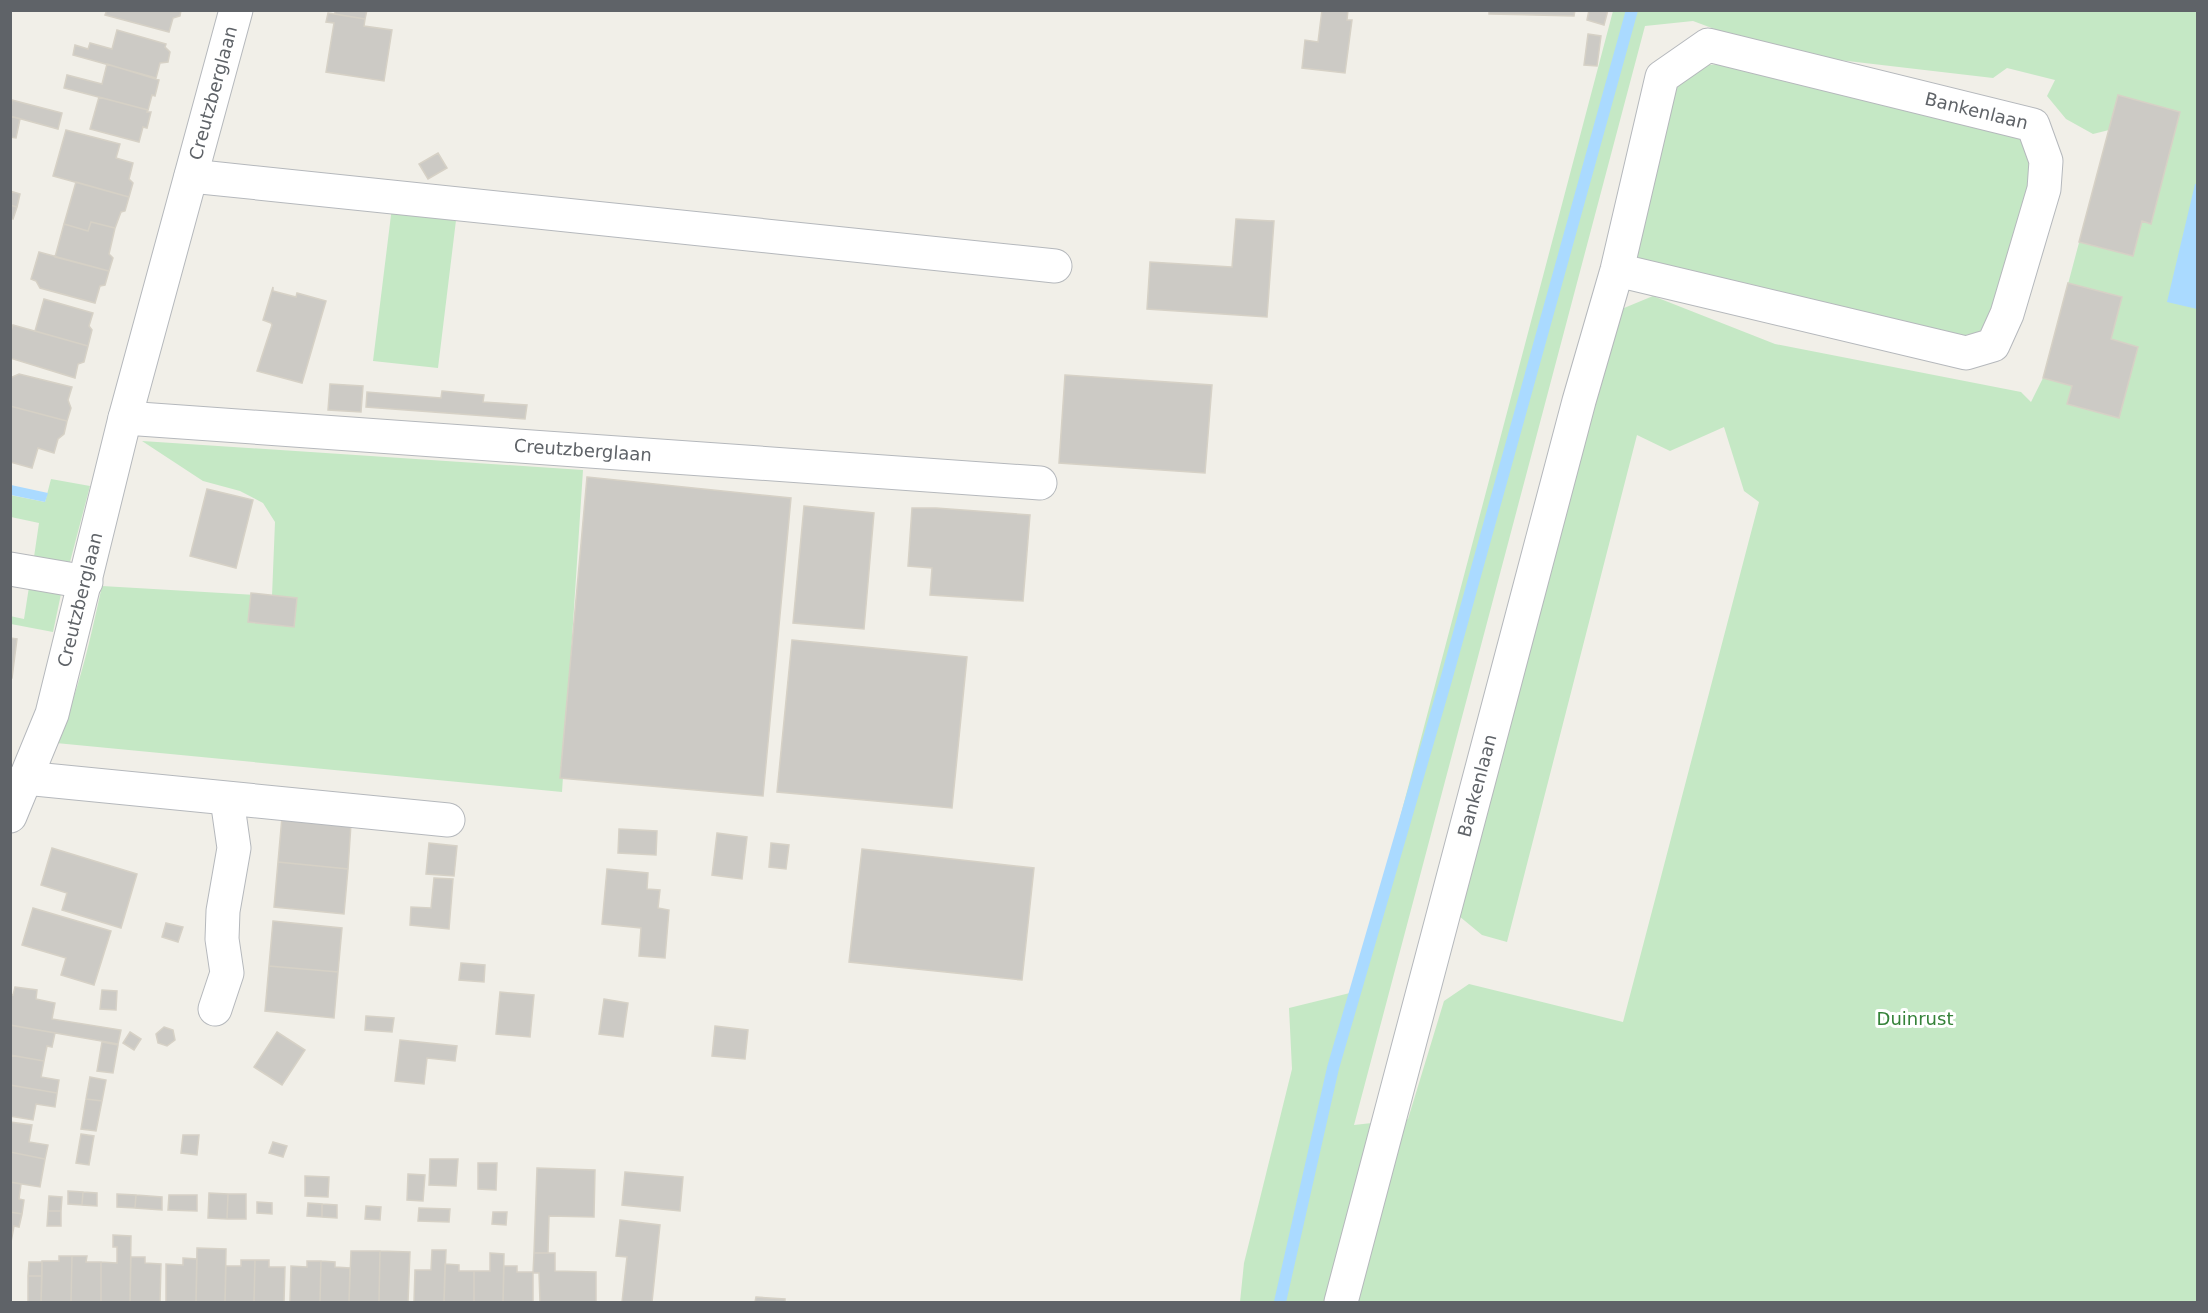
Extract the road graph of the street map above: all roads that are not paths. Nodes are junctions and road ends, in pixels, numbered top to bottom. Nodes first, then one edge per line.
1 (236, 10) edge
2 (191, 176) junction
3 (1055, 266) dead end
4 (1617, 270) junction
5 (125, 418) junction
6 (1040, 483) dead end
7 (10, 568) edge
8 (86, 582) junction
9 (25, 778) junction
10 (227, 799) junction
11 (10, 816) edge
12 (448, 820) dead end
13 (215, 1009) dead end
14 (1341, 1302) edge

1 - 2 street, Creutzberglaan
2 - 3 street, Creutzberglaan
2 - 5 street, Creutzberglaan
4 - 4 street, Bankenlaan
4 - 14 street, Bankenlaan
5 - 6 street, Creutzberglaan
5 - 8 street, Creutzberglaan
7 - 8 street
8 - 9 street, Creutzberglaan
9 - 10 street
9 - 11 street, Creutzberglaan
10 - 12 street
10 - 13 street

